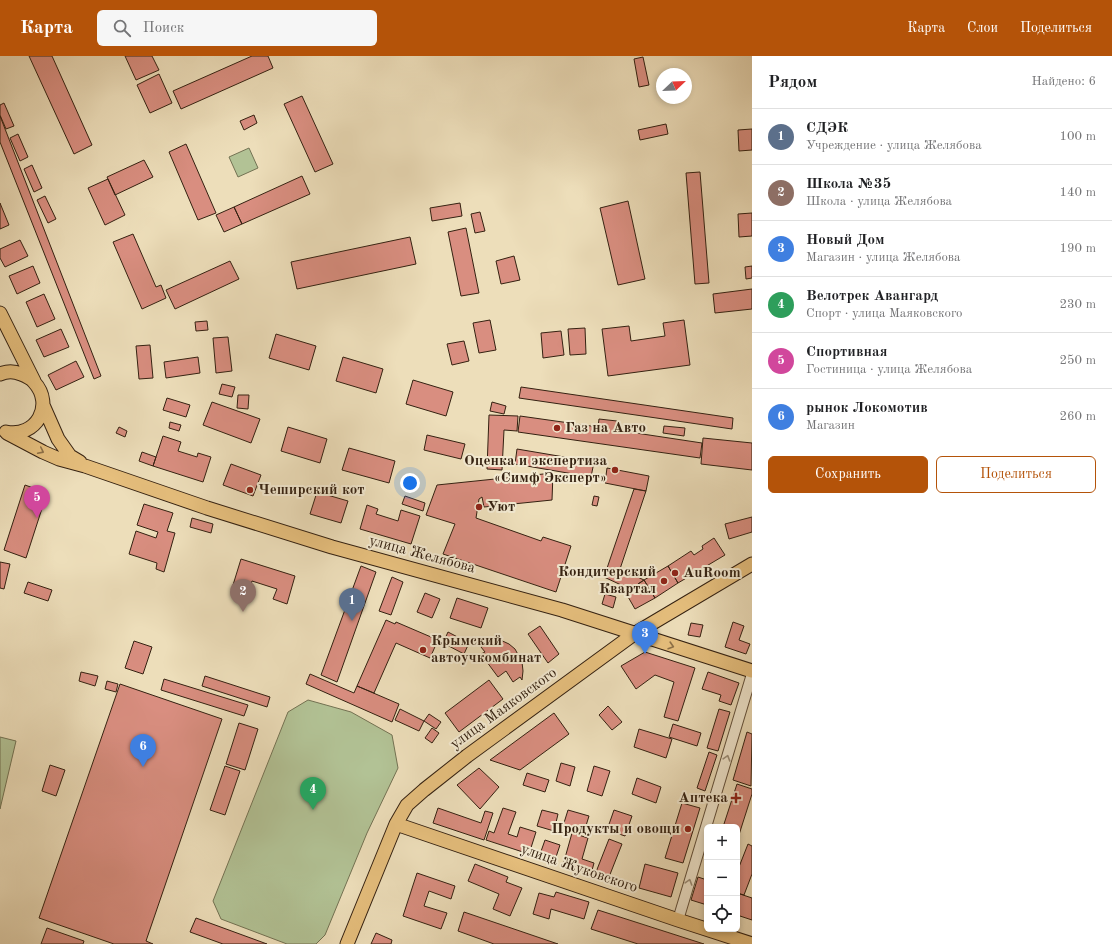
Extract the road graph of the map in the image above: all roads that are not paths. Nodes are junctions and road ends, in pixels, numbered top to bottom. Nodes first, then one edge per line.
1 (0, 313) edge
2 (16, 344) junction
3 (1, 374) edge
4 (34, 381) junction
5 (43, 405) junction
6 (4, 432) edge
7 (85, 466) junction
8 (752, 564) edge
9 (634, 634) junction
10 (752, 671) edge
11 (752, 674) edge
12 (396, 824) junction
13 (678, 920) junction
14 (743, 943) edge
15 (347, 944) edge

1 - 2 main road
2 - 3 main road
2 - 4 main road
3 - 4 main road
4 - 5 main road
5 - 6 main road
5 - 7 main road
6 -> 7 main road
7 - 9 main road, улица Желябова
8 - 9 main road, улица Маяковского
9 -> 10 main road, улица Желябова
9 - 12 main road, улица Маяковского
13 -> 11 street
12 - 13 main road, улица Жуковского
12 - 15 main road, улица Маяковского
13 - 14 main road, улица Жуковского

